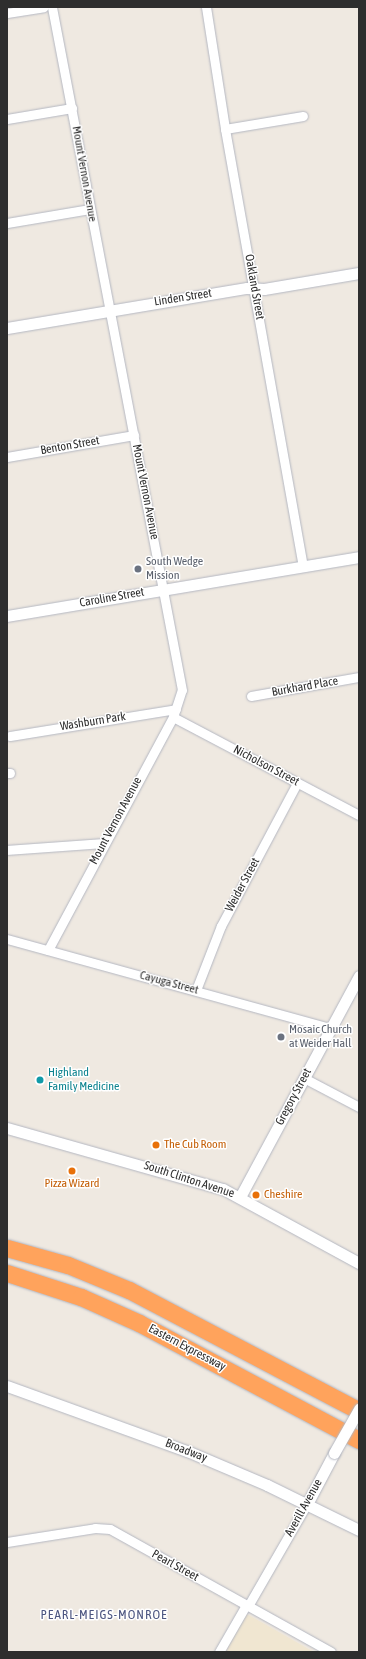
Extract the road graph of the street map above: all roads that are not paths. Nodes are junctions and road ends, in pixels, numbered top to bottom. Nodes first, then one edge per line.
1 (44, 7) edge
2 (52, 7) edge
3 (206, 7) edge
4 (7, 13) edge
5 (72, 108) junction
6 (303, 116) dead end
7 (7, 119) edge
8 (225, 129) junction
9 (90, 209) junction
10 (7, 223) edge
11 (359, 273) edge
12 (254, 288) junction
13 (110, 310) junction
14 (7, 328) edge
15 (134, 435) junction
16 (7, 457) edge
17 (359, 556) edge
18 (303, 566) junction
19 (164, 589) junction
20 (7, 616) edge
21 (359, 677) edge
22 (251, 696) dead end
23 (174, 713) junction
24 (10, 736) dead end
25 (297, 783) junction
26 (359, 815) edge
27 (103, 843) junction
28 (7, 850) edge
29 (7, 940) edge
30 (48, 950) junction
31 (359, 976) edge
32 (196, 990) junction
33 (331, 1028) junction
34 (304, 1078) junction
35 (359, 1107) edge
36 (7, 1128) edge
37 (240, 1197) junction
38 (7, 1245) edge
39 (7, 1248) edge
40 (36, 1255) junction
41 (359, 1263) edge
42 (11, 1274) edge
43 (7, 1386) edge
44 (359, 1410) edge
45 (359, 1440) edge
46 (307, 1504) junction
47 (359, 1530) edge
48 (7, 1542) edge
49 (247, 1606) junction
50 (219, 1652) edge
51 (331, 1652) edge

1 - 4 street
2 - 5 street, Mount Vernon Avenue
3 - 8 street, Oakland Street
5 - 7 street
5 - 9 street, Mount Vernon Avenue
6 - 8 street
8 - 12 street, Oakland Street
9 - 10 street
9 - 13 street, Mount Vernon Avenue
11 - 12 street, Linden Street
12 - 13 street, Linden Street
12 - 18 street, Oakland Street
13 - 14 street, Linden Street
13 - 15 street, Mount Vernon Avenue
15 - 16 street, Benton Street
15 - 19 street, Mount Vernon Avenue
17 - 18 street, Caroline Street
18 - 19 street, Caroline Street
19 - 20 street, Caroline Street
19 - 23 street, Mount Vernon Avenue
21 - 22 street, Burkhard Place
23 - 24 street, Washburn Park
23 - 25 street, Nicholson Street
23 - 27 street, Mount Vernon Avenue
25 - 26 street, Nicholson Street
25 - 32 street, Weider Street
27 - 28 street
27 - 30 street, Mount Vernon Avenue
29 - 30 street, Cayuga Street
30 - 32 street, Cayuga Street
31 - 33 street, Gregory Street
32 - 33 street, Cayuga Street
33 - 34 street, Gregory Street
34 - 35 street
34 - 37 street, Gregory Street
36 - 37 street, South Clinton Avenue
37 - 41 street, South Clinton Avenue
38 - 40 highway
39 - 40 highway
40 - 44 highway
42 - 45 highway, Eastern Expressway
43 - 46 street, Broadway
44 - 46 street, Averill Avenue, bridge
46 - 47 street, Broadway
46 - 49 street, Averill Avenue
48 - 49 street, Pearl Street
49 - 50 street, Averill Avenue
49 - 51 street, Pearl Street

